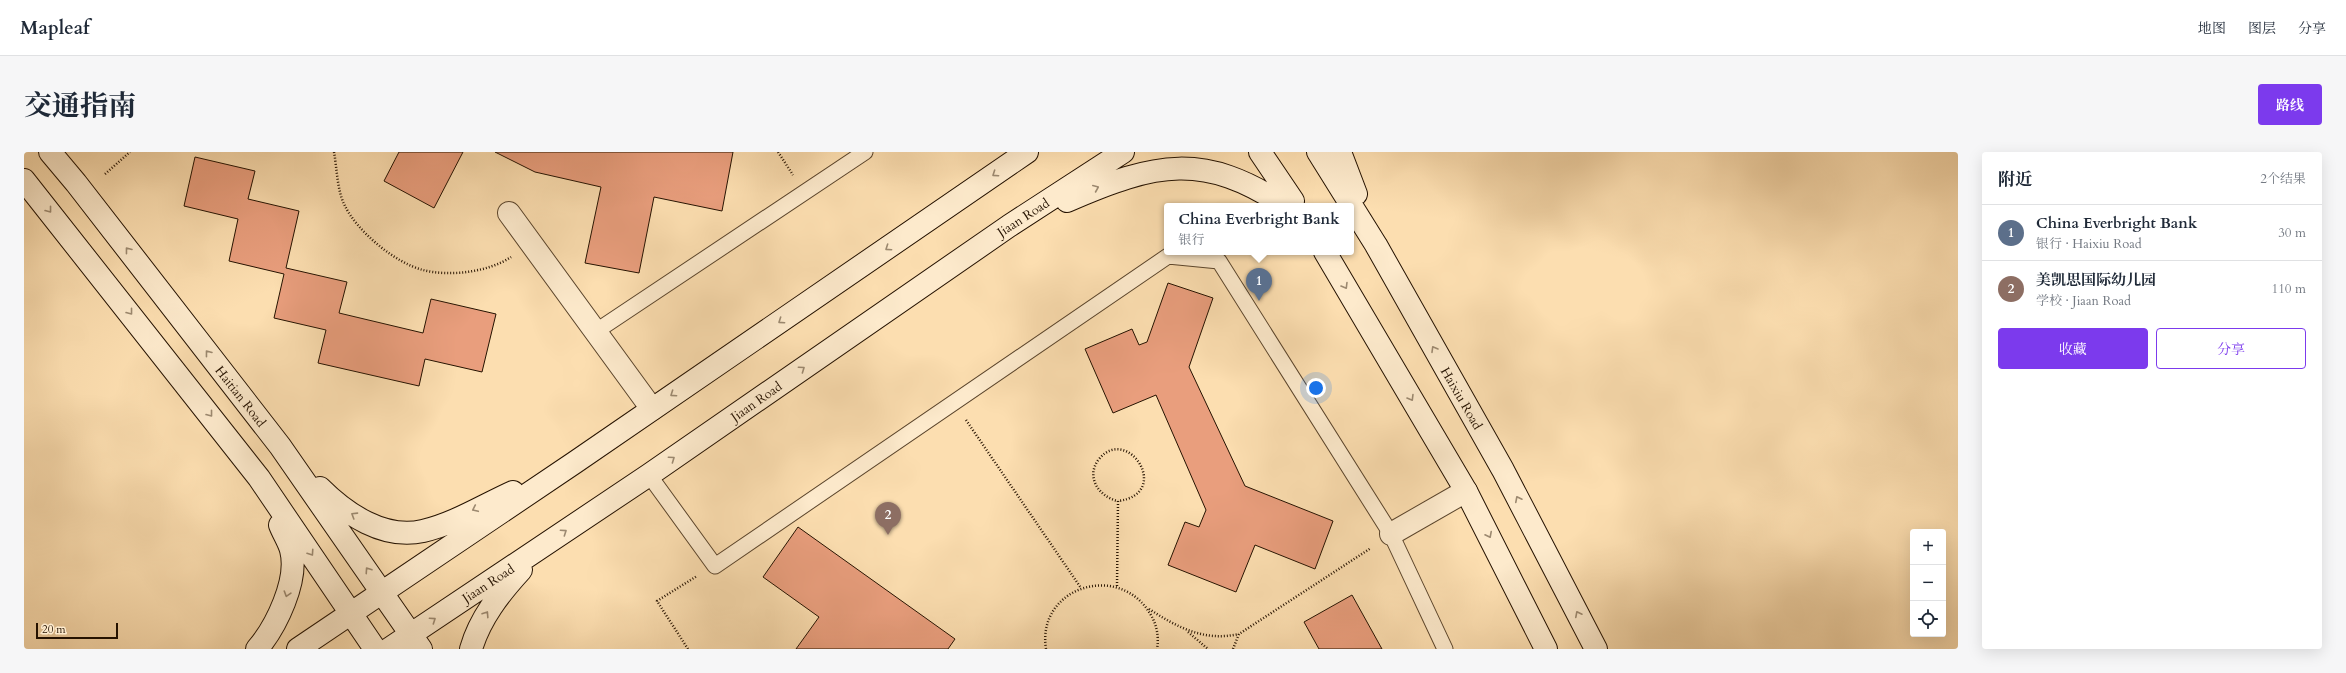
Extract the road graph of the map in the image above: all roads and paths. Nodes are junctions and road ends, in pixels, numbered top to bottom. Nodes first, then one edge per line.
1 (50, 152) edge
2 (130, 152) edge
3 (334, 152) edge
4 (778, 152) edge
5 (865, 152) edge
6 (1027, 152) edge
7 (1123, 152) edge
8 (1260, 152) edge
9 (1318, 152) edge
10 (1340, 152) edge
11 (105, 174) dead end
12 (24, 180) edge
13 (804, 193) junction
14 (1282, 203) edge
15 (1294, 203) edge
16 (1350, 203) edge
17 (1354, 210) edge
18 (509, 213) dead end
19 (1009, 226) junction
20 (531, 243) junction
21 (1376, 245) junction
22 (1327, 255) edge
23 (595, 332) junction
24 (954, 403) junction
25 (652, 409) junction
26 (280, 446) junction
27 (574, 463) junction
28 (649, 475) junction
29 (259, 478) junction
30 (1466, 491) junction
31 (1118, 501) junction
32 (1391, 534) junction
33 (539, 550) junction
34 (715, 566) junction
35 (1117, 586) junction
36 (1081, 588) junction
37 (383, 593) junction
38 (1147, 608) junction
39 (352, 614) junction
40 (1186, 630) junction
41 (1239, 634) junction
42 (416, 642) edge
43 (257, 649) edge
44 (298, 649) edge
45 (375, 649) edge
46 (389, 649) edge
47 (471, 649) edge
48 (688, 649) edge
49 (1046, 649) edge
50 (1157, 649) edge
51 (1208, 649) edge
52 (1233, 649) edge
53 (1445, 649) edge
54 (1546, 649) edge
55 (1596, 649) edge

26 -> 1 main road, Haitian Road
2 - 11 path
3 - 20 path
4 - 13 path
5 - 13 lane
6 -> 25 main road
7 - 19 main road, Jiaan Road
8 - 15 main road
9 - 16 main road, Haixiu Road
10 - 21 main road
12 -> 29 main road
13 - 23 lane
19 -> 14 main road
17 - 21 main road, Haixiu Road
18 - 20 main road
28 -> 19 main road, Jiaan Road
20 - 23 main road
55 -> 21 main road, Haixiu Road
22 -> 30 main road
23 - 25 main road
24 - 32 lane
24 - 34 lane
24 - 36 path
25 - 27 main road
27 -> 26 main road
37 -> 26 main road, Haitian Road
27 - 37 main road
33 -> 28 main road, Jiaan Road
28 - 34 lane
29 -> 39 main road
29 -> 43 main road
30 - 32 main road
30 -> 54 main road
31 - 31 path
31 - 35 path
32 - 41 path
32 - 53 lane
42 -> 33 main road, Jiaan Road
47 -> 33 main road
34 - 48 path
35 - 36 path
35 - 38 path
36 - 49 path
37 - 39 main road
37 - 42 main road, Haitian Road
38 - 40 path
38 - 50 path
39 - 44 main road
39 - 45 main road
40 - 41 path
40 - 51 path
41 - 52 path
42 - 46 main road, Jiaan Road

